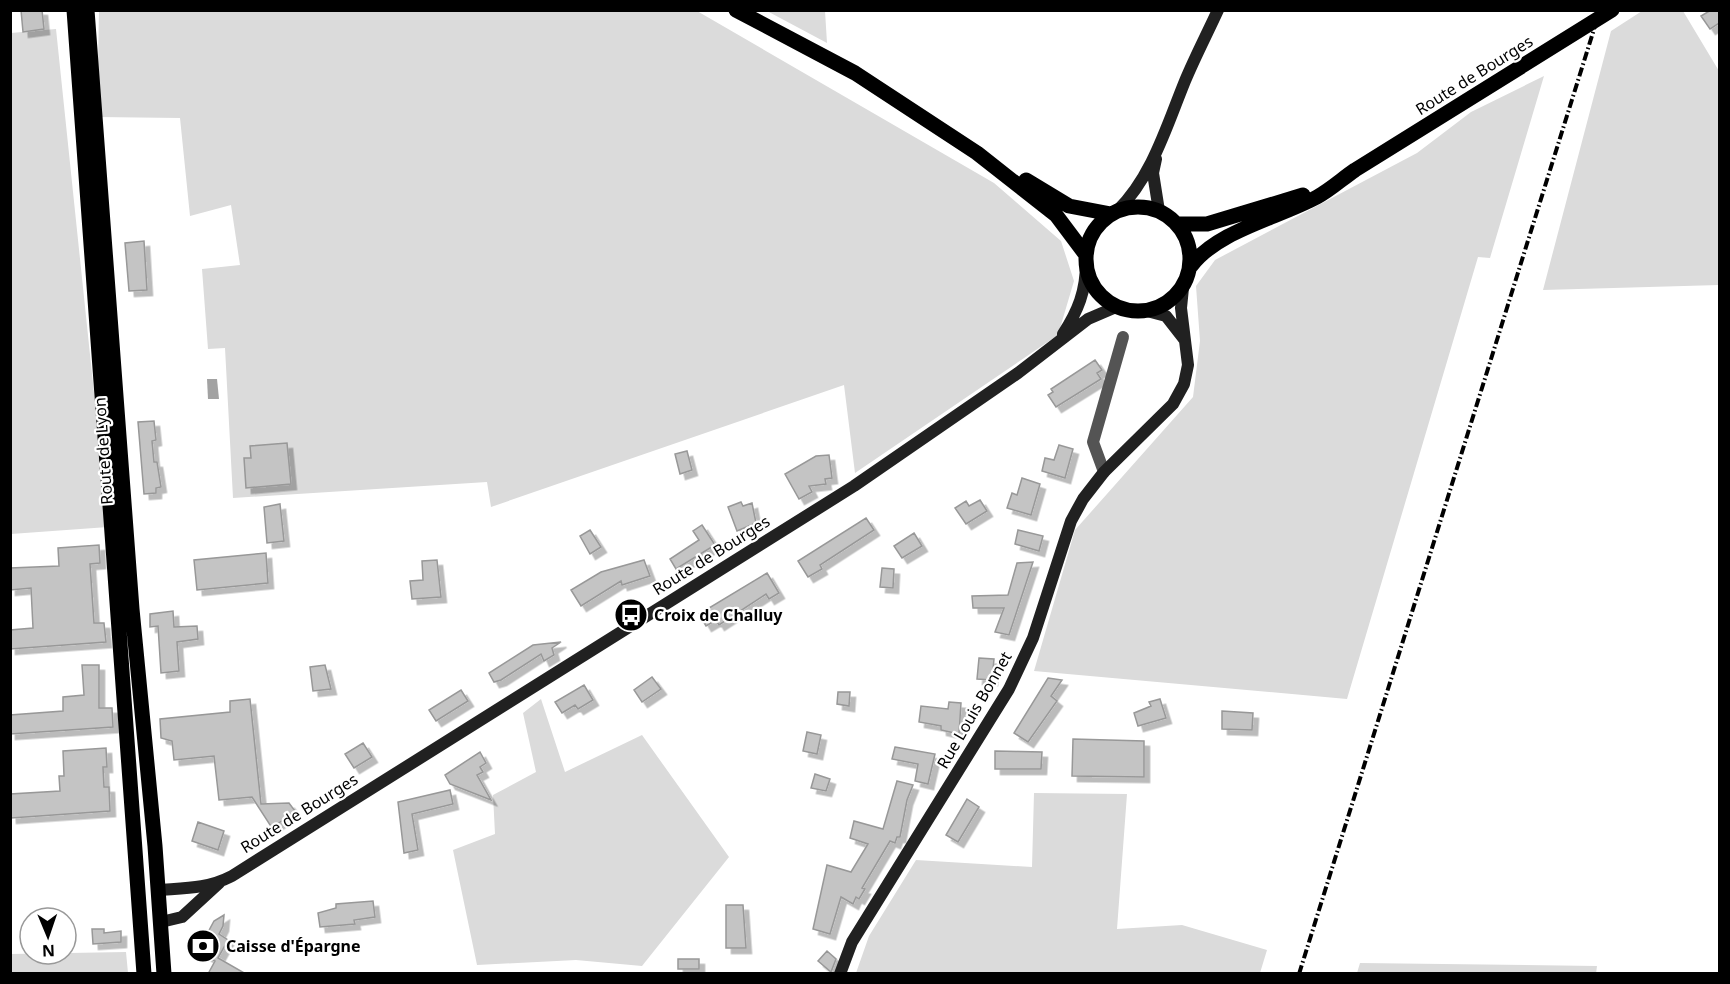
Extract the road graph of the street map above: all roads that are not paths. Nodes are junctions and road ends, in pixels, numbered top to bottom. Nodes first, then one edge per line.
1 (74, 10) edge
2 (87, 10) edge
3 (736, 10) edge
4 (1218, 10) edge
5 (1612, 10) edge
6 (1157, 151) junction
7 (977, 153) junction
8 (1355, 170) junction
9 (95, 197) junction
10 (1159, 211) junction
11 (1114, 212) junction
12 (1178, 224) junction
13 (1086, 259) junction
14 (1191, 266) junction
15 (1182, 288) junction
16 (1116, 307) junction
17 (1147, 311) junction
18 (1123, 336) dead end
19 (1059, 340) junction
20 (1185, 340) junction
21 (1104, 472) junction
22 (130, 788) junction
23 (220, 882) junction
24 (154, 892) junction
25 (161, 922) junction
26 (144, 974) edge
27 (149, 974) edge
28 (164, 974) edge
29 (840, 974) edge

1 - 9 main road, Route de Lyon
2 - 9 main road, Route de Lyon
3 - 7 main road
4 - 6 street
5 - 8 main road, Route de Bourges
6 - 10 street
6 - 11 street
7 - 11 main road
7 - 13 main road
8 - 12 main road
8 - 14 main road
9 - 22 main road, Route de Lyon
9 - 24 main road, Route de Lyon
10 - 11 main road
10 - 12 main road
11 - 13 main road
12 - 14 main road
13 - 16 main road
13 - 19 street, Route de Bourges
14 - 15 main road
15 - 17 main road
15 - 20 street, Rue Louis Bonnet
16 - 17 main road
16 - 19 street, Route de Bourges
17 - 20 street
18 - 21 street
19 - 23 street, Route de Bourges
20 - 21 street, Rue Louis Bonnet
21 - 29 street, Rue Louis Bonnet
22 - 24 main road, Route de Lyon
22 - 26 main road, Route de Lyon
23 - 24 street, Route de Bourges
23 - 25 street, Route de Bourges
24 - 25 main road, Route de Lyon
24 - 27 main road, Route de Lyon
25 - 28 main road, Route de Lyon

